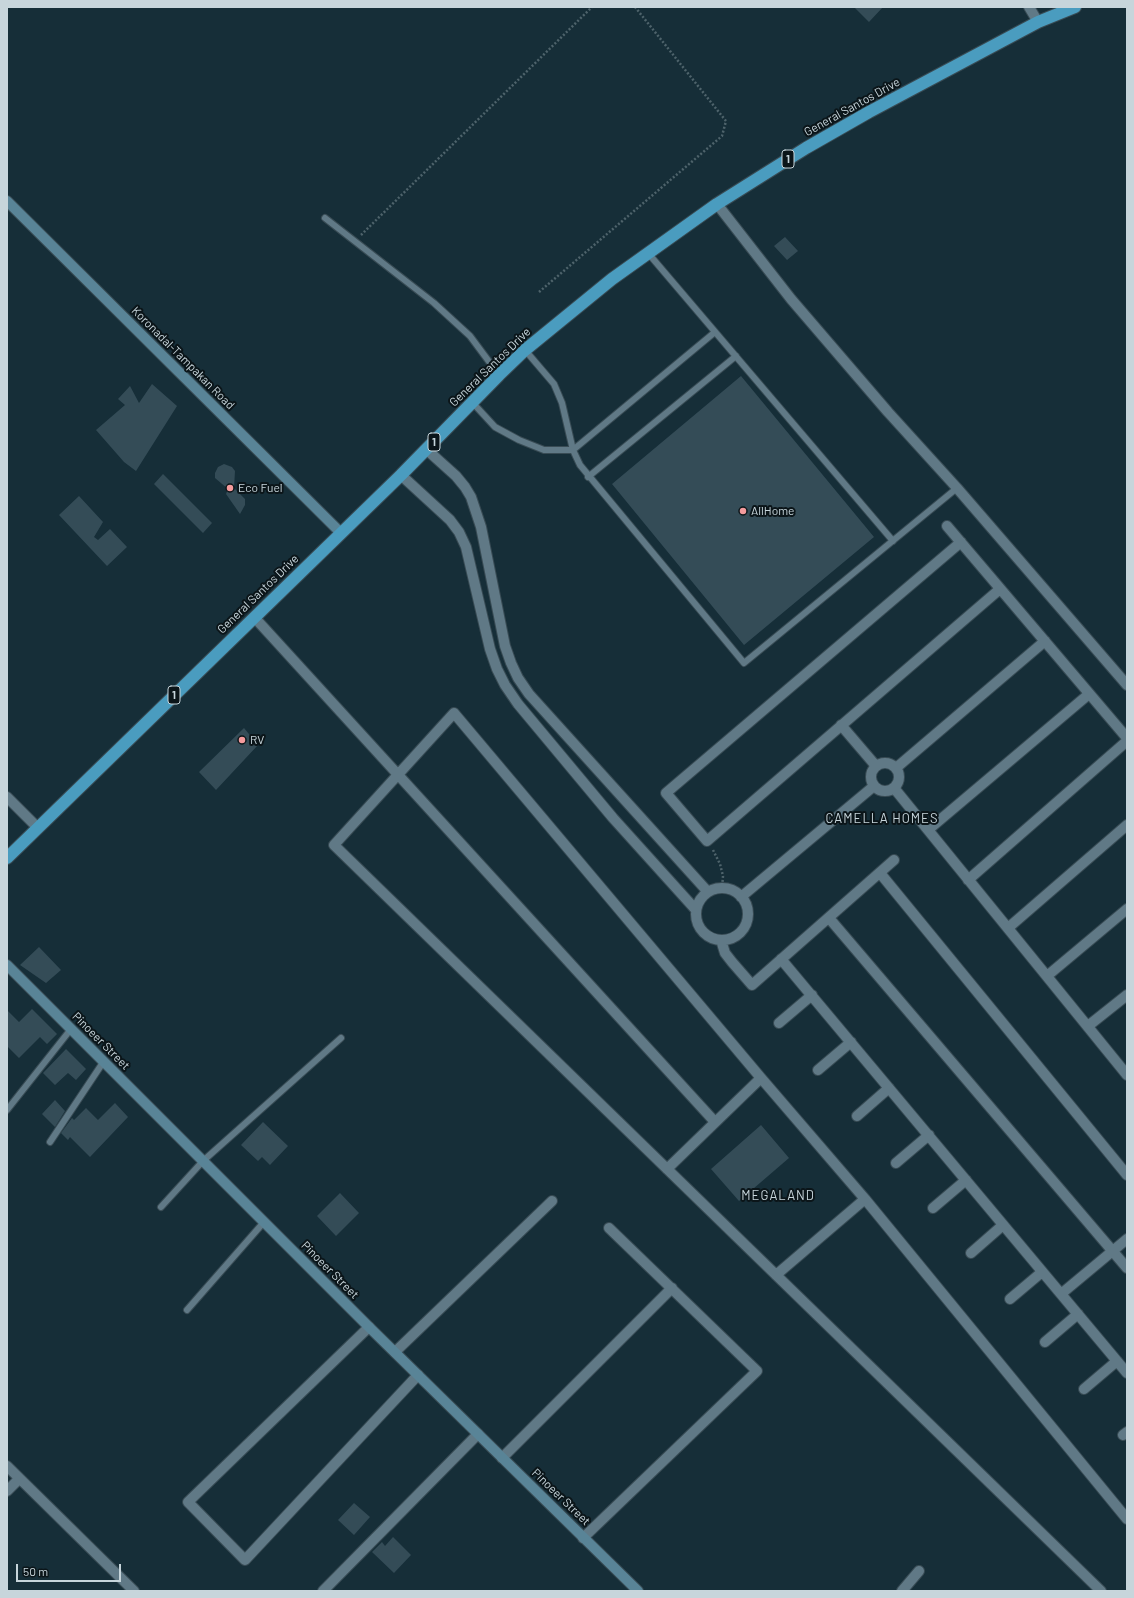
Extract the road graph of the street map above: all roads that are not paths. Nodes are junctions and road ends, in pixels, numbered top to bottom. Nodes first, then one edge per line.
1 (1029, 7) edge
2 (1075, 7) edge
3 (1038, 22) junction
4 (7, 201) edge
5 (717, 204) junction
6 (325, 218) dead end
7 (648, 253) junction
8 (715, 332) junction
9 (525, 350) junction
10 (736, 356) junction
11 (499, 375) junction
12 (472, 402) junction
13 (426, 449) junction
14 (573, 450) junction
15 (401, 474) junction
16 (588, 477) junction
17 (957, 488) junction
18 (947, 526) dead end
19 (341, 533) junction
20 (893, 541) junction
21 (961, 542) junction
22 (1000, 589) junction
23 (255, 618) junction
24 (1045, 641) junction
25 (1127, 685) edge
26 (1089, 694) junction
27 (841, 725) junction
28 (1127, 740) edge
29 (876, 766) junction
30 (896, 768) junction
31 (398, 775) junction
32 (874, 786) junction
33 (894, 788) junction
34 (7, 797) edge
35 (1127, 825) edge
36 (38, 828) junction
37 (928, 830) junction
38 (7, 858) edge
39 (894, 860) dead end
40 (880, 873) junction
41 (968, 880) junction
42 (708, 892) junction
43 (742, 897) junction
44 (1127, 909) edge
45 (696, 910) junction
46 (829, 918) junction
47 (1008, 928) junction
48 (721, 940) junction
49 (781, 959) junction
50 (7, 965) edge
51 (1047, 976) junction
52 (812, 995) junction
53 (1127, 995) edge
54 (779, 1023) dead end
55 (1088, 1026) junction
56 (72, 1029) junction
57 (341, 1038) dead end
58 (851, 1042) junction
59 (104, 1062) junction
60 (818, 1070) dead end
61 (1127, 1075) edge
62 (761, 1078) junction
63 (889, 1088) junction
64 (7, 1110) edge
65 (856, 1116) dead end
66 (715, 1122) junction
67 (928, 1135) junction
68 (50, 1142) dead end
69 (203, 1161) junction
70 (896, 1163) dead end
71 (667, 1169) junction
72 (1127, 1175) edge
73 (966, 1180) junction
74 (866, 1199) junction
75 (552, 1201) dead end
76 (161, 1206) dead end
77 (933, 1208) dead end
78 (264, 1222) junction
79 (1004, 1225) junction
80 (609, 1228) dead end
81 (1127, 1239) edge
82 (1113, 1251) junction
83 (971, 1253) dead end
84 (1127, 1268) edge
85 (1042, 1272) junction
86 (776, 1275) junction
87 (672, 1288) junction
88 (1061, 1294) junction
89 (1010, 1299) dead end
90 (187, 1310) dead end
91 (1078, 1314) junction
92 (369, 1327) junction
93 (1045, 1342) dead end
94 (395, 1352) junction
95 (1117, 1361) junction
96 (1127, 1373) edge
97 (418, 1375) junction
98 (1084, 1389) dead end
99 (478, 1434) junction
100 (502, 1458) junction
101 (7, 1466) edge
102 (19, 1479) junction
103 (7, 1492) edge
104 (1127, 1519) edge
105 (583, 1538) junction
106 (920, 1571) dead end
107 (134, 1591) edge
108 (323, 1591) edge
109 (638, 1591) edge
110 (902, 1591) edge
111 (1101, 1591) edge

1 - 3 street
2 - 3 highway, General Santos Drive / 1
3 - 5 highway, General Santos Drive / 1
4 - 19 main road, Koronadal-Tampakan Road
5 - 7 highway, General Santos Drive / 1
5 - 17 street
6 - 11 lane
7 - 8 lane
7 - 9 highway, General Santos Drive / 1
8 - 10 lane
8 - 14 lane
9 - 11 highway, General Santos Drive / 1
9 - 14 lane
10 - 16 lane
10 - 20 lane
11 - 12 highway, General Santos Drive / 1
12 - 13 highway, General Santos Drive / 1
12 - 14 lane
13 - 15 highway, General Santos Drive / 1
13 - 42 street
14 - 16 lane
15 - 19 highway, General Santos Drive / 1
15 - 45 street
16 - 20 lane
17 - 20 lane
17 - 25 street
18 - 21 street
19 - 23 highway, General Santos Drive / 1
21 - 22 street
21 - 27 street
22 - 24 street
22 - 27 street
23 - 31 street
23 - 36 highway, General Santos Drive / 1
24 - 26 street
24 - 30 street
26 - 28 street
26 - 37 street
27 - 29 street
28 - 41 street
29 - 30 street
29 - 32 street
30 - 33 street
31 - 62 street
31 - 66 street
31 - 71 street
32 - 33 street
32 - 43 street
33 - 37 street
34 - 36 street
35 - 47 street
36 - 38 highway, General Santos Drive / 1
37 - 41 street
39 - 40 street
40 - 46 street
40 - 72 street
41 - 47 street
42 - 43 street
42 - 45 street
43 - 48 street
44 - 51 street
45 - 48 street
46 - 49 street
46 - 82 street
47 - 51 street
48 - 49 street
49 - 52 street
50 - 56 main road, Pinoeer Street
51 - 55 street
52 - 54 street
52 - 58 street
53 - 55 street
55 - 61 street
56 - 59 main road, Pinoeer Street
56 - 64 lane
57 - 69 lane
58 - 60 street
58 - 63 street
59 - 68 lane
59 - 69 main road, Pinoeer Street
62 - 66 street
62 - 74 street
63 - 65 street
63 - 67 street
66 - 71 street
67 - 70 street
67 - 73 street
69 - 76 lane
69 - 78 main road, Pinoeer Street
71 - 86 street
73 - 77 street
73 - 79 street
74 - 86 street
74 - 104 street
75 - 94 street
78 - 90 lane
78 - 92 main road, Pinoeer Street
79 - 83 street
79 - 85 street
80 - 87 street
81 - 82 street
82 - 84 street
82 - 88 street
85 - 88 street
85 - 89 street
86 - 111 street
87 - 100 street
87 - 105 street
88 - 91 street
91 - 93 street
91 - 95 street
92 - 94 main road, Pinoeer Street
92 - 97 street
94 - 97 main road, Pinoeer Street
95 - 96 street
95 - 98 street
97 - 99 main road, Pinoeer Street
99 - 100 main road, Pinoeer Street
99 - 108 street
100 - 105 main road, Pinoeer Street
101 - 102 street
102 - 103 street
102 - 107 street
105 - 109 main road, Pinoeer Street
106 - 110 street

